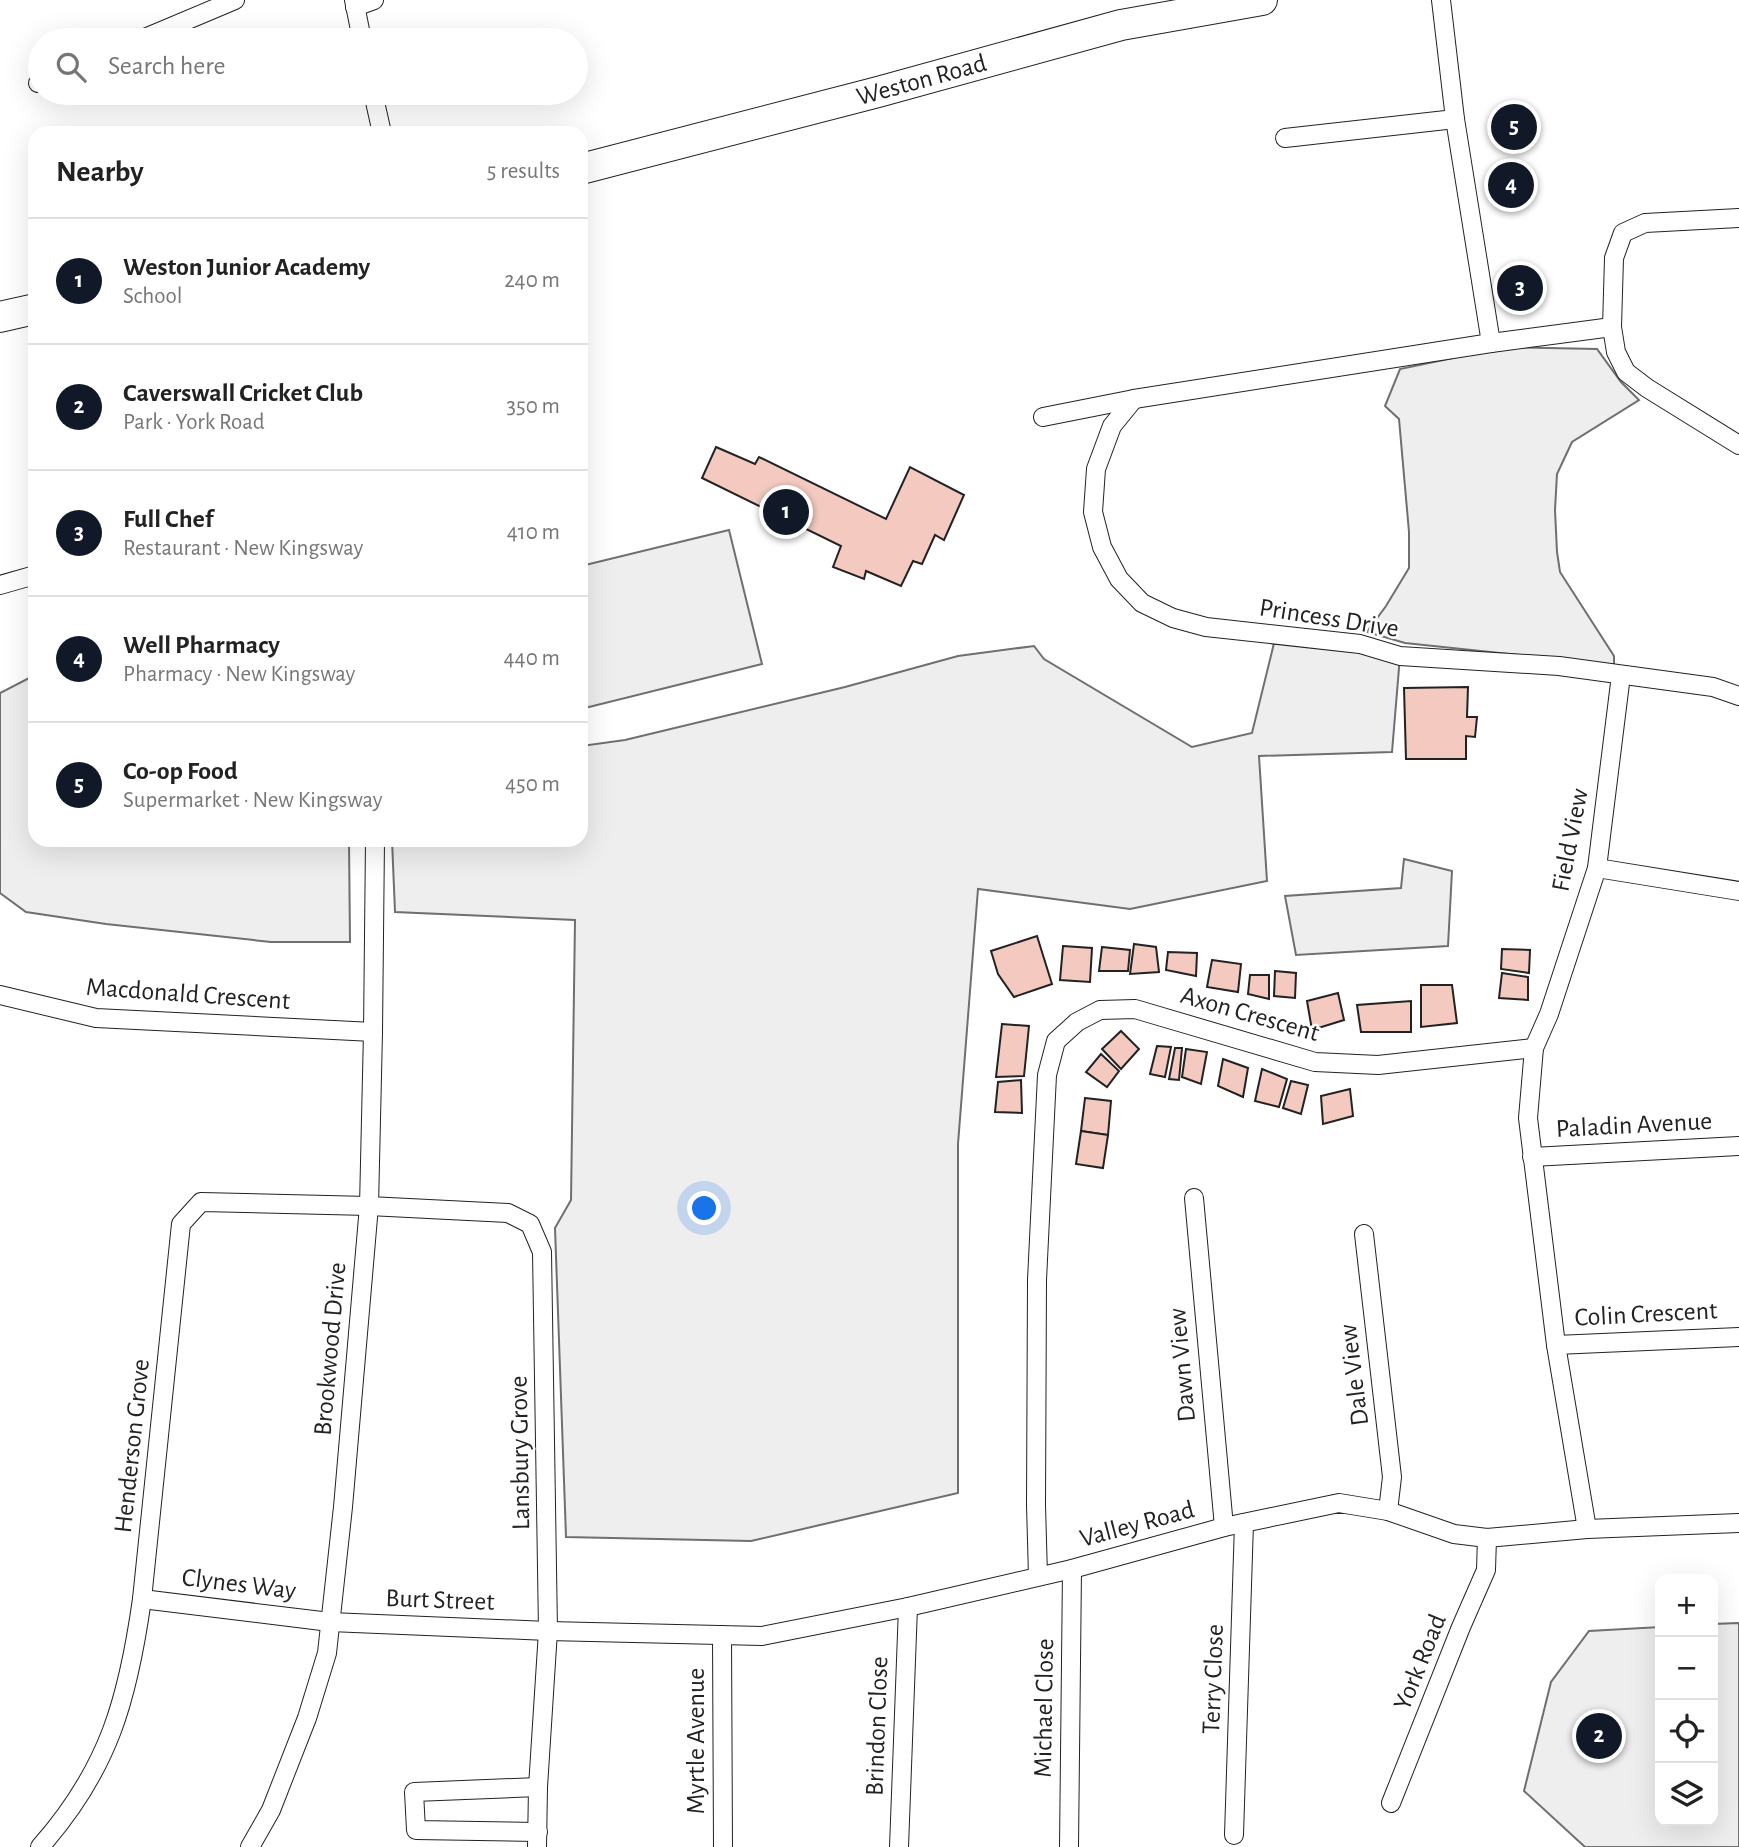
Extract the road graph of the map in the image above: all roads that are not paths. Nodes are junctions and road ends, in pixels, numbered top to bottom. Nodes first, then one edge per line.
1 (235, 0) edge
2 (374, 0) edge
3 (1262, 0) edge
4 (1441, 0) edge
5 (354, 3) edge
6 (168, 28) edge
7 (359, 28) edge
8 (376, 105) edge
9 (1455, 119) junction
10 (380, 126) edge
11 (1284, 138) dead end
12 (588, 167) edge
13 (1739, 218) edge
14 (28, 311) edge
15 (0, 317) edge
16 (1612, 327) junction
17 (1491, 343) junction
18 (1134, 399) junction
19 (1043, 416) dead end
20 (1739, 445) edge
21 (28, 577) edge
22 (0, 585) edge
23 (1621, 675) junction
24 (1739, 696) edge
25 (375, 847) edge
26 (1597, 868) junction
27 (1739, 891) edge
28 (0, 995) edge
29 (373, 1032) junction
30 (1534, 1048) junction
31 (1739, 1146) edge
32 (1532, 1157) junction
33 (1194, 1198) dead end
34 (369, 1206) junction
35 (1364, 1234) dead end
36 (1739, 1336) edge
37 (1556, 1345) junction
38 (1388, 1511) junction
39 (1244, 1523) junction
40 (1739, 1523) edge
41 (1224, 1527) junction
42 (1587, 1529) junction
43 (1488, 1538) junction
44 (1072, 1570) junction
45 (1038, 1576) junction
46 (142, 1599) junction
47 (908, 1607) junction
48 (330, 1622) junction
49 (548, 1631) junction
50 (722, 1635) junction
51 (538, 1787) junction
52 (1391, 1803) dead end
53 (1234, 1835) dead end
54 (537, 1840) edge
55 (40, 1847) edge
56 (250, 1847) edge
57 (723, 1847) edge
58 (899, 1847) edge
59 (1069, 1847) edge

1 - 6 street
2 - 5 street
3 - 12 highway, Weston Road
4 - 9 street
5 - 7 street
8 - 10 street
9 - 11 street
9 - 17 street
13 - 16 street
14 - 15 highway
16 - 17 street
16 - 20 street
17 - 18 street
18 - 19 street
18 - 23 street, Princess Drive
21 - 22 street
23 - 24 street, Princess Drive
23 - 26 street, Field View
25 - 29 street, Brookwood Drive
26 - 27 street
26 - 30 street, Field View
28 - 29 street, Macdonald Crescent
29 - 34 street, Brookwood Drive
30 - 32 street
30 - 45 street, Axon Crescent
31 - 32 street, Paladin Avenue
32 - 37 street
33 - 41 street, Dawn View
34 - 46 street, Henderson Grove
34 - 48 street, Brookwood Drive
34 - 49 street, Lansbury Grove
35 - 38 street, Dale View
36 - 37 street, Colin Crescent
37 - 42 street
38 - 39 street, Valley Road
38 - 43 street, Valley Road
39 - 41 street, Valley Road
39 - 53 street, Terry Close
40 - 42 street, Valley Road
41 - 44 street, Valley Road
42 - 43 street, Valley Road
43 - 52 street, York Road
44 - 45 street, Valley Road
44 - 59 street, Michael Close
45 - 47 street, Valley Road
46 - 48 street, Clynes Way
46 - 55 street, Henderson Grove
47 - 50 street, Valley Road
47 - 58 street, Brindon Close
48 - 49 street, Burt Street
48 - 56 street, Brookwood Drive
49 - 50 street, Valley Road
49 - 51 street, Lansbury Grove
50 - 57 street, Myrtle Avenue
51 - 54 street, Lansbury Grove
51 - 54 street

